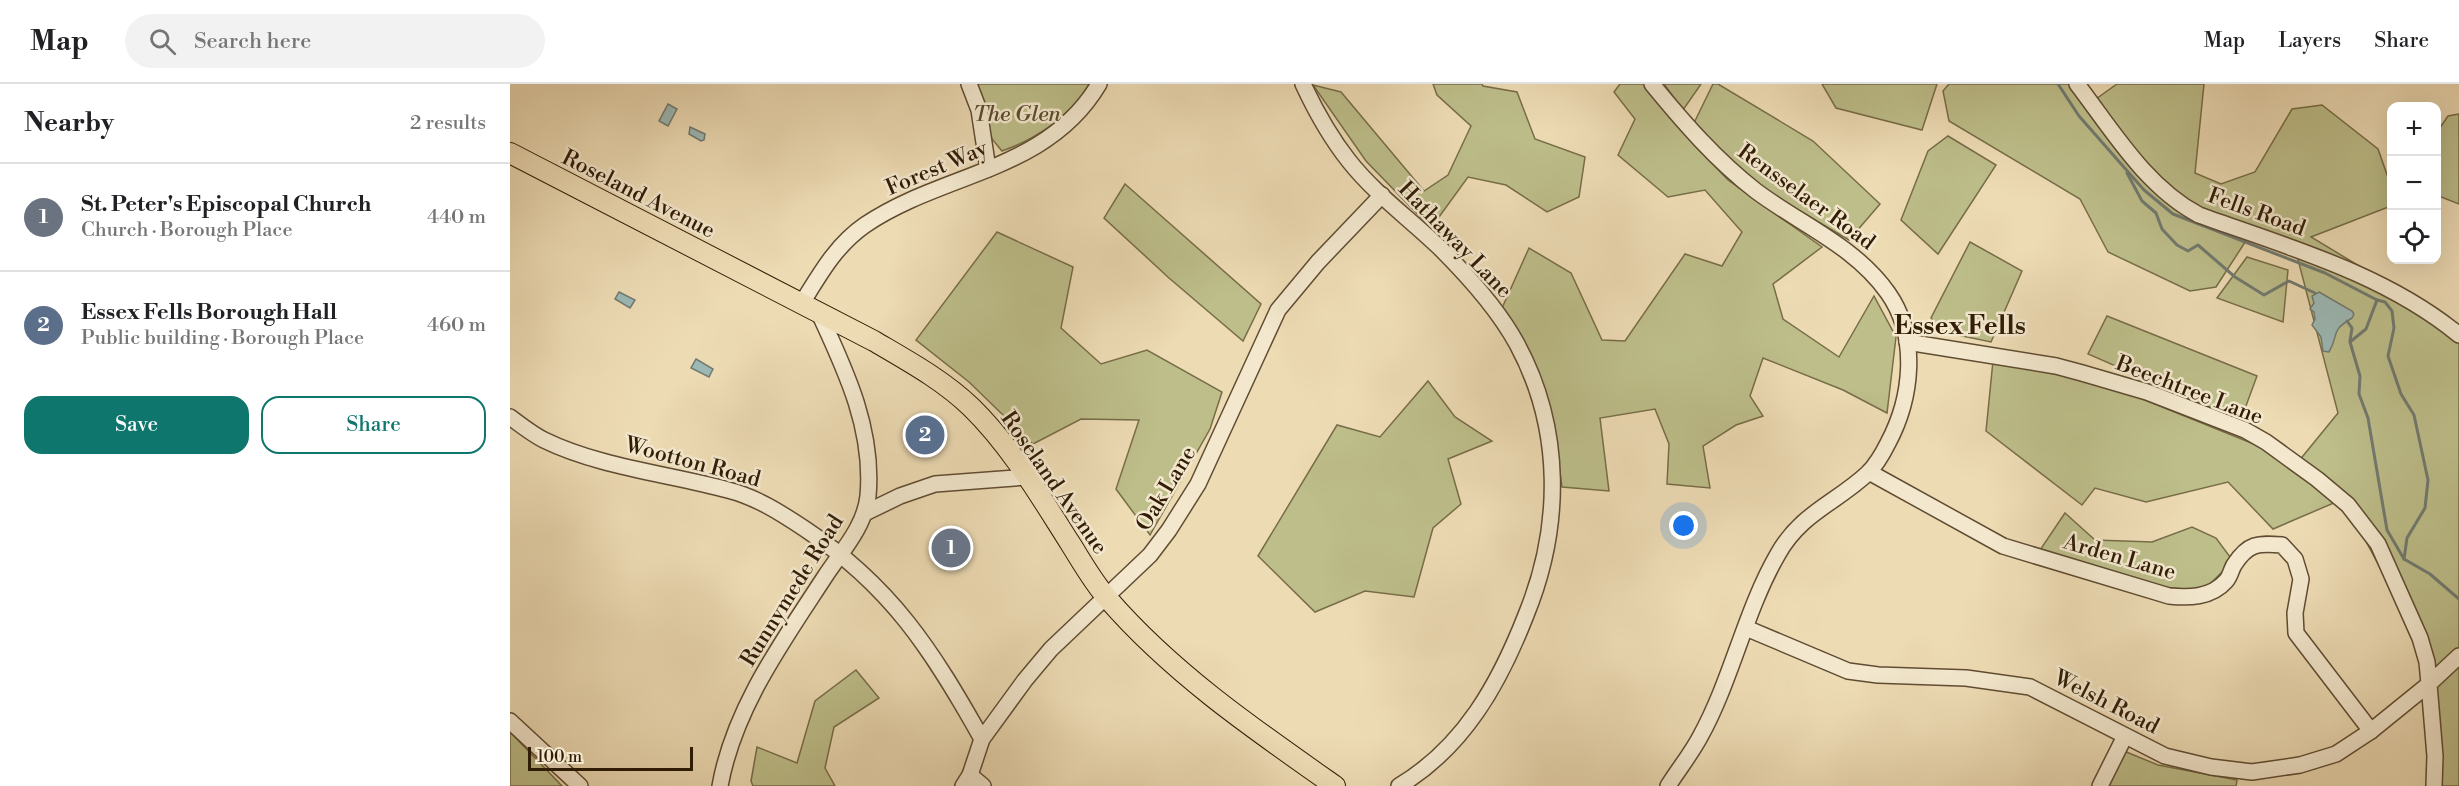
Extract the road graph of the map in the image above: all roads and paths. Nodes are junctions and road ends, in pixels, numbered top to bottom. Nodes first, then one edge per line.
1 (969, 84) edge
2 (1099, 84) edge
3 (1303, 84) edge
4 (1652, 84) edge
5 (2077, 84) edge
6 (510, 153) edge
7 (988, 169) junction
8 (1382, 195) junction
9 (810, 308) junction
10 (2459, 335) edge
11 (1907, 342) junction
12 (510, 417) edge
13 (1869, 472) junction
14 (1027, 477) junction
15 (865, 513) junction
16 (840, 555) junction
17 (1107, 597) junction
18 (1746, 628) junction
19 (2459, 656) edge
20 (2429, 684) junction
21 (510, 721) edge
22 (2371, 731) junction
23 (2125, 736) junction
24 (982, 739) junction
25 (967, 780) edge
26 (580, 786) edge
27 (720, 786) edge
28 (983, 786) edge
29 (1335, 786) edge
30 (1399, 786) edge
31 (1668, 786) edge
32 (2100, 786) edge
33 (2434, 786) edge

1 - 7 street
2 - 7 street, Forest Way
3 - 8 street, Hathaway Lane
4 - 11 street, Rensselaer Road
5 - 10 street, Fells Road
6 - 9 main road, Roseland Avenue
7 - 9 street, Forest Way
8 - 17 street, Oak Lane
8 - 30 street, Hathaway Lane
9 - 14 main road, Roseland Avenue
9 - 15 street, Runnymede Road
11 - 13 street, Rensselaer Road
11 - 20 street, Beechtree Lane
12 - 16 street, Wootton Road
13 - 18 street, Rensselaer Road
13 - 22 street, Arden Lane
14 - 15 street
14 - 17 main road, Roseland Avenue
15 - 16 street, Runnymede Road
16 - 24 street, Wootton Road
16 - 27 street, Runnymede Road
17 - 24 street, Oak Lane
17 - 29 main road, Roseland Avenue
18 - 23 street, Welsh Road
18 - 31 street, Rensselaer Road
19 - 20 street
20 - 22 street, Welsh Road
20 - 33 street
21 - 26 street
22 - 23 street, Welsh Road
23 - 32 street
24 - 25 street, Oak Lane
25 - 28 street

